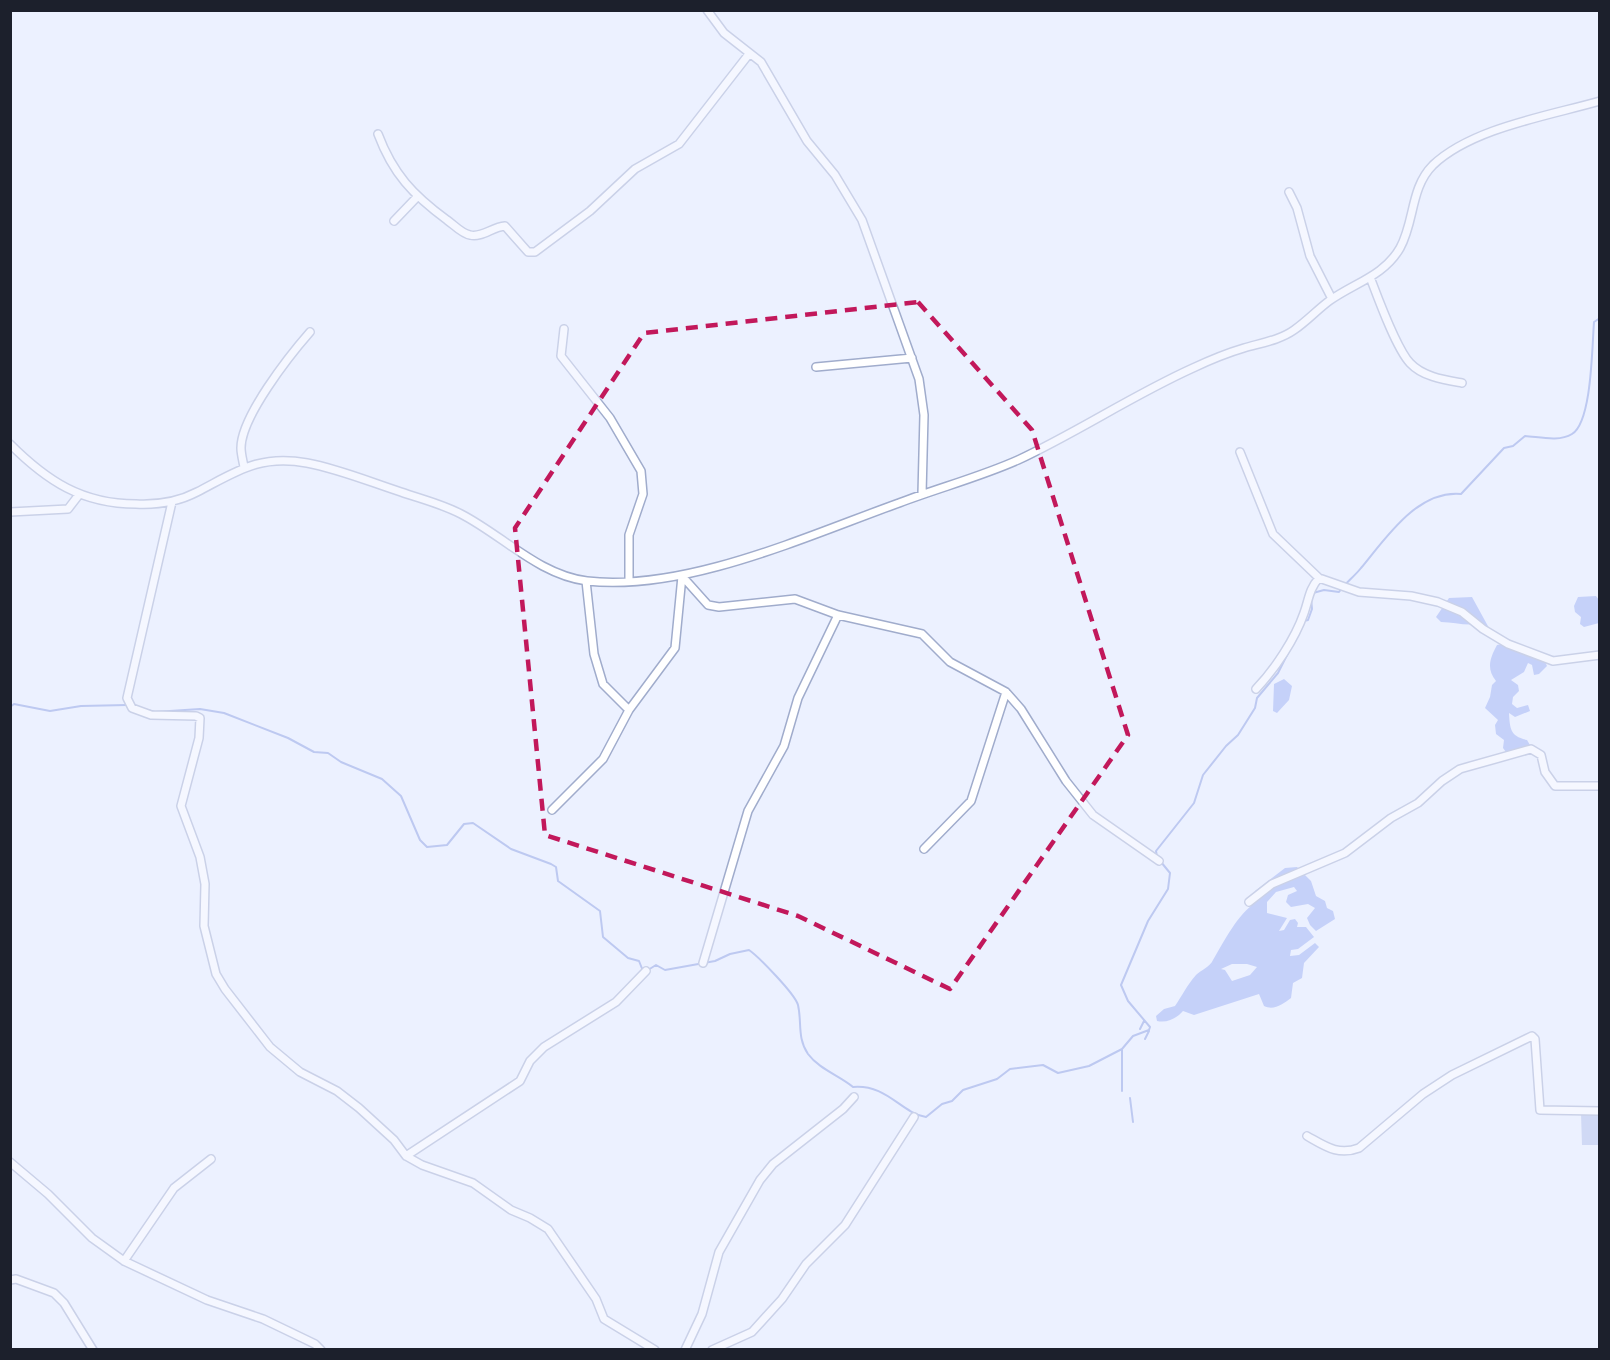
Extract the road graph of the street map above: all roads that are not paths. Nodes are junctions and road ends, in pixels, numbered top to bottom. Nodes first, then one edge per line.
1 (707, 10) edge
2 (748, 54) junction
3 (1599, 101) edge
4 (378, 134) dead end
5 (1289, 192) dead end
6 (417, 197) junction
7 (394, 221) dead end
8 (1371, 277) junction
9 (1332, 299) junction
10 (564, 329) dead end
11 (310, 332) dead end
12 (912, 358) junction
13 (816, 367) dead end
14 (1462, 383) dead end
15 (10, 444) edge
16 (1240, 452) dead end
17 (244, 467) junction
18 (922, 494) junction
19 (78, 496) junction
20 (172, 502) junction
21 (10, 512) edge
22 (682, 576) junction
23 (1319, 578) junction
24 (586, 580) junction
25 (629, 581) junction
26 (838, 615) junction
27 (1599, 655) edge
28 (1256, 689) dead end
29 (1005, 692) junction
30 (629, 710) junction
31 (1599, 786) edge
32 (552, 810) dead end
33 (924, 849) dead end
34 (1160, 861) dead end
35 (1249, 902) dead end
36 (703, 963) dead end
37 (646, 971) dead end
38 (854, 1097) dead end
39 (1599, 1111) edge
40 (914, 1117) dead end
41 (1307, 1136) dead end
42 (406, 1156) junction
43 (211, 1159) dead end
44 (10, 1162) edge
45 (124, 1262) junction
46 (10, 1280) edge
47 (93, 1350) edge
48 (321, 1350) edge
49 (655, 1350) edge
50 (685, 1350) edge
51 (712, 1350) edge

1 - 2 street
2 - 6 street
2 - 12 street
3 - 8 street
4 - 6 street
5 - 9 street
6 - 7 street
8 - 9 street
8 - 14 street
9 - 18 street
10 - 25 street
11 - 17 street
12 - 13 street
12 - 18 street
15 - 19 street
16 - 23 street
17 - 20 street
17 - 24 street
18 - 22 street
19 - 20 street
19 - 21 street
20 - 42 street
22 - 25 street
22 - 26 street
22 - 30 street
23 - 27 street
23 - 28 street
24 - 25 street
24 - 30 street
26 - 29 street
26 - 36 street
29 - 33 street
29 - 34 street
30 - 32 street
31 - 35 street
37 - 42 street
38 - 50 street
39 - 41 street
40 - 51 street
42 - 49 street
43 - 45 street
44 - 45 street
45 - 48 street
46 - 47 street

